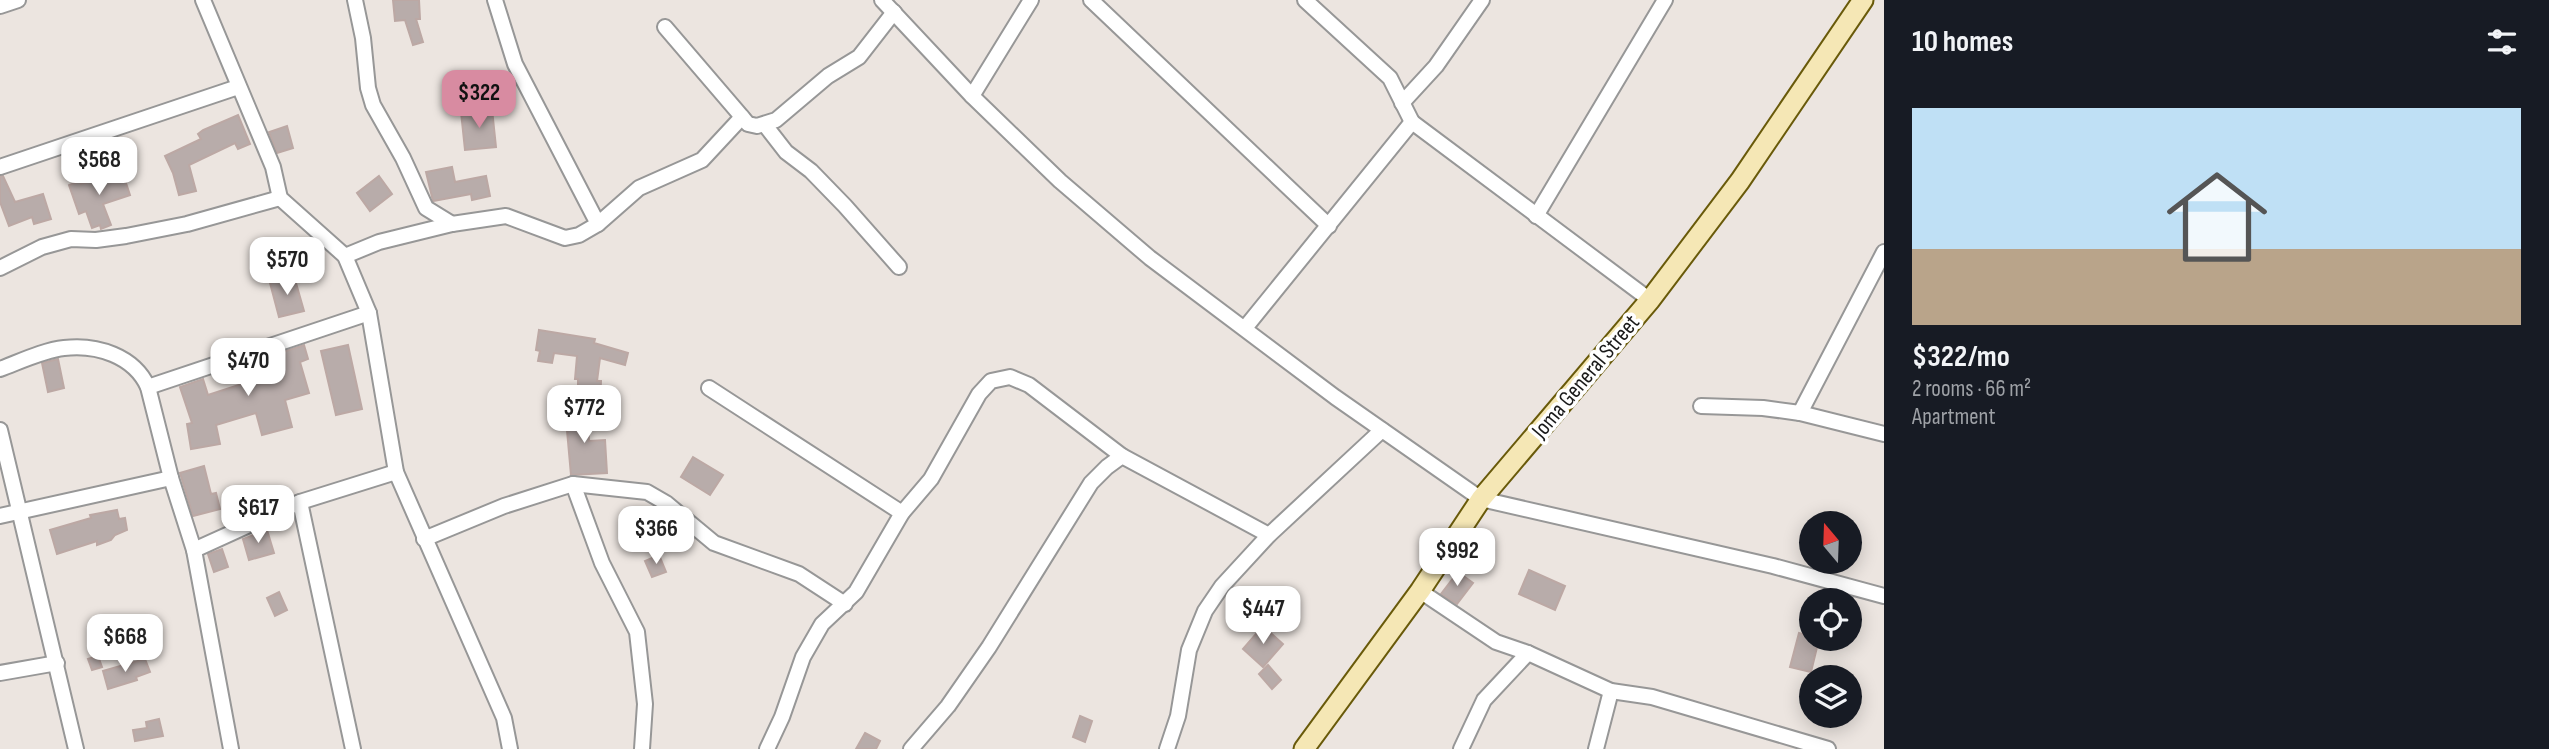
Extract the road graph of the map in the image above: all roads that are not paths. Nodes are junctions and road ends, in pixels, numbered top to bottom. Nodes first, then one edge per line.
1 (18, 0) edge
2 (203, 0) edge
3 (355, 0) edge
4 (495, 0) edge
5 (883, 0) edge
6 (1031, 0) edge
7 (1091, 0) edge
8 (1305, 0) edge
9 (1482, 0) edge
10 (1665, 0) edge
11 (1863, 0) edge
12 (0, 6) edge
13 (894, 12) junction
14 (665, 27) dead end
15 (238, 87) junction
16 (972, 96) junction
17 (1402, 103) junction
18 (742, 117) junction
19 (1412, 122) junction
20 (765, 125) junction
21 (0, 167) edge
22 (280, 198) junction
23 (1536, 216) junction
24 (452, 224) junction
25 (598, 224) junction
26 (1329, 226) junction
27 (1884, 252) edge
28 (345, 256) junction
29 (899, 267) dead end
30 (0, 268) edge
31 (1650, 300) junction
32 (369, 313) junction
33 (1245, 328) junction
34 (0, 369) edge
35 (148, 387) junction
36 (709, 388) dead end
37 (1701, 406) dead end
38 (1800, 413) junction
39 (0, 430) edge
40 (1382, 430) junction
41 (1884, 434) edge
42 (1122, 456) junction
43 (396, 472) junction
44 (171, 478) junction
45 (573, 484) junction
46 (1481, 499) junction
47 (300, 502) junction
48 (21, 513) junction
49 (902, 513) junction
50 (0, 516) edge
51 (1269, 536) junction
52 (424, 539) junction
53 (194, 550) junction
54 (1420, 591) junction
55 (1884, 596) edge
56 (845, 604) junction
57 (1528, 653) junction
58 (57, 663) junction
59 (0, 673) edge
60 (1611, 691) junction
61 (76, 749) edge
62 (231, 749) edge
63 (353, 749) edge
64 (510, 749) edge
65 (642, 749) edge
66 (767, 749) edge
67 (911, 749) edge
68 (1167, 749) edge
69 (1304, 749) edge
70 (1461, 749) edge
71 (1596, 749) edge
72 (1828, 749) edge

1 - 12 street
2 - 15 street
3 - 24 street
4 - 25 street
5 - 13 street
6 - 16 street
7 - 26 street
8 - 17 street
9 - 17 street
10 - 23 street
11 - 31 street, Joma General Street
13 - 16 street
13 - 20 street
14 - 18 street
15 - 21 street
15 - 22 street
16 - 33 street
17 - 19 street
18 - 20 street
18 - 25 street
19 - 23 street
19 - 26 street
20 - 29 street
22 - 28 street
22 - 30 street
23 - 31 street
24 - 25 street
24 - 28 street
26 - 33 street
27 - 38 street
28 - 32 street
31 - 46 street, Joma General Street
32 - 35 street
32 - 43 street
33 - 40 street
34 - 35 street
35 - 44 street
36 - 49 street
37 - 38 street
38 - 41 street
39 - 48 street
40 - 46 street
40 - 51 street
42 - 49 street
42 - 51 street
42 - 67 street
43 - 47 street
43 - 52 street
44 - 48 street
44 - 53 street
45 - 52 street
45 - 56 street
45 - 65 street
46 - 54 street, Joma General Street
46 - 55 street
47 - 53 street
47 - 63 street
48 - 50 street
48 - 58 street
49 - 56 street
51 - 68 street
52 - 64 street
53 - 62 street
54 - 57 street
54 - 69 street, Joma General Street
56 - 66 street
57 - 60 street
57 - 70 street
58 - 59 street
58 - 61 street
60 - 71 street
60 - 72 street

